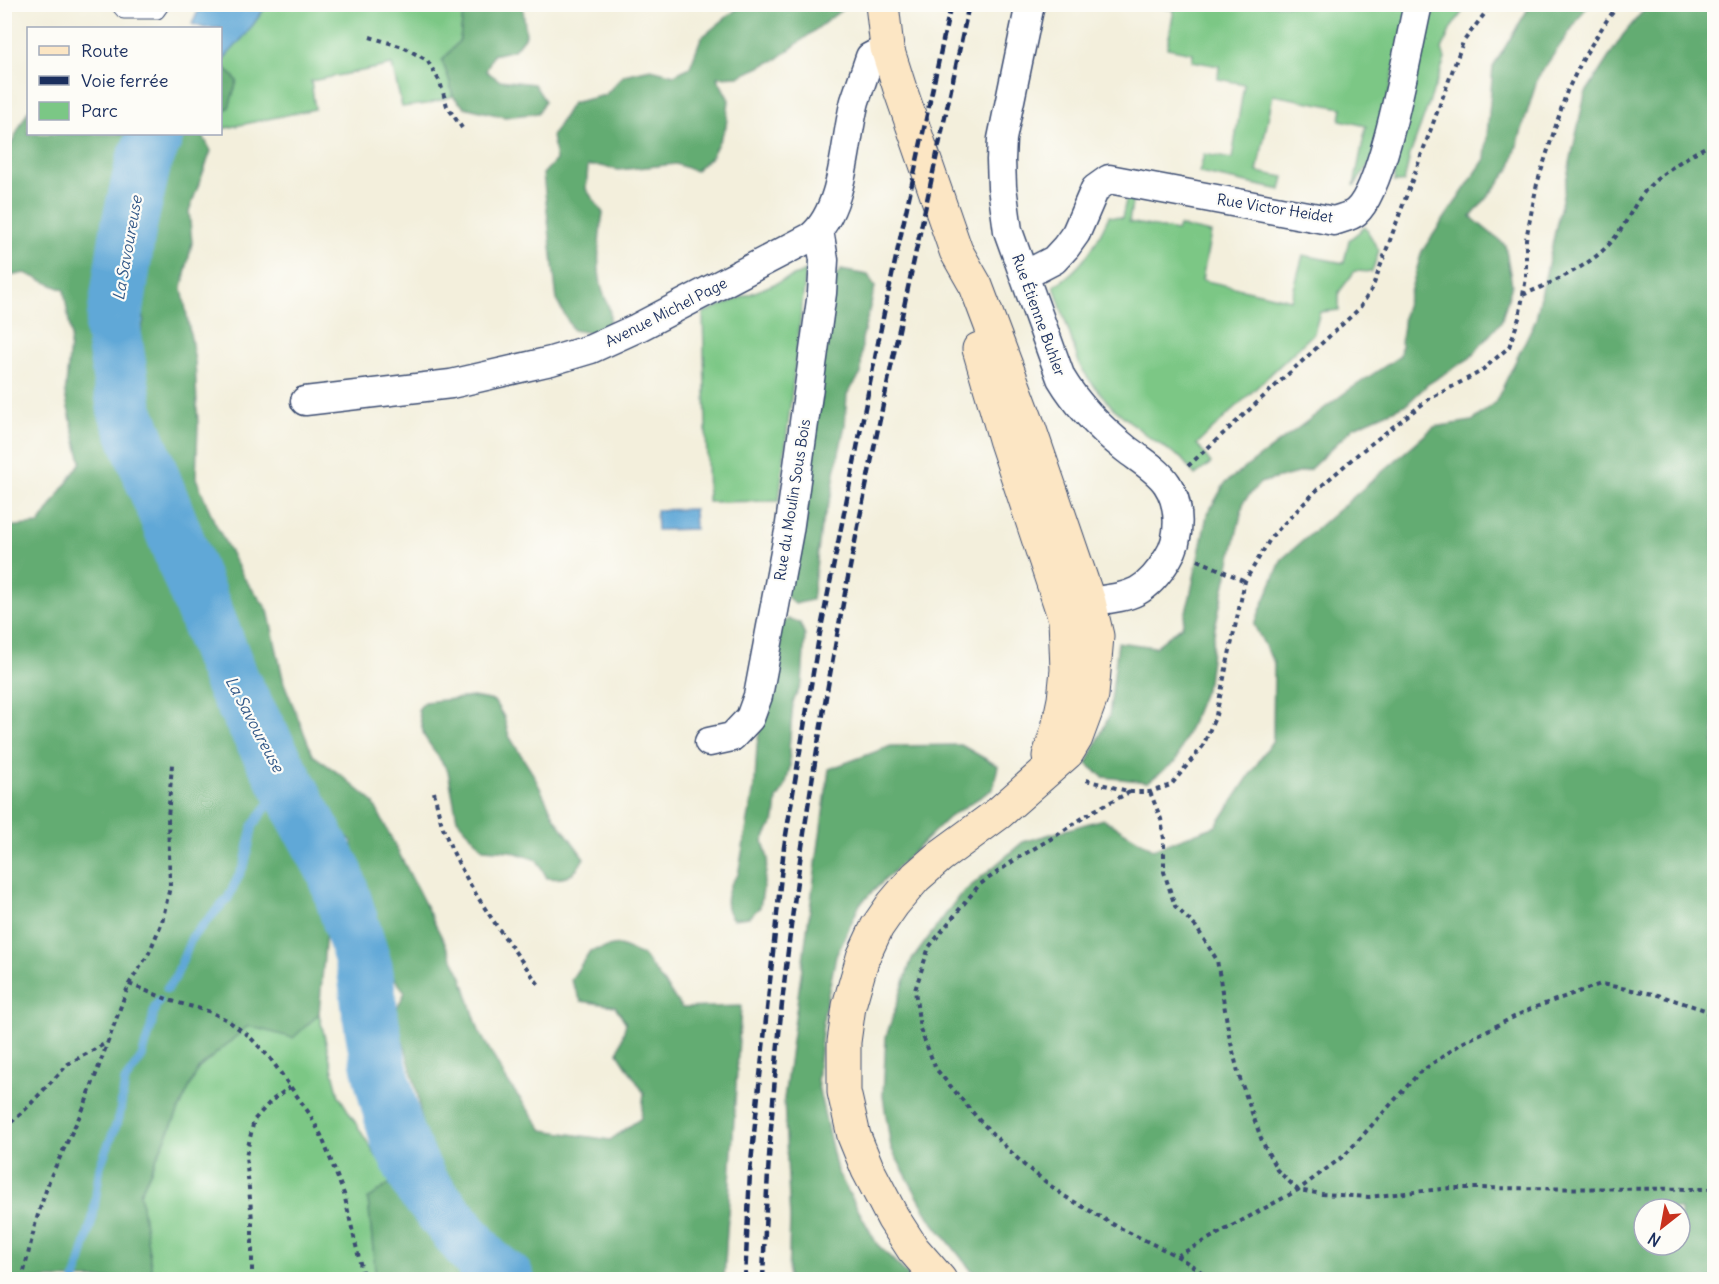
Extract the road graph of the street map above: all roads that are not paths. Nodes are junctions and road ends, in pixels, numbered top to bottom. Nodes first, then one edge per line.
1 (118, 4) edge
2 (162, 4) edge
3 (882, 4) edge
4 (1030, 4) edge
5 (1418, 4) edge
6 (887, 48) junction
7 (819, 230) junction
8 (956, 251) junction
9 (1025, 275) junction
10 (304, 401) dead end
11 (1077, 610) junction
12 (709, 742) dead end
13 (940, 1280) edge

1 - 2 lane
3 - 6 street
4 - 9 street, Rue Étienne Buhler
5 - 9 street, Rue Victor Heidet
6 - 7 street, Avenue Michel Page
6 - 8 street
7 - 10 street, Avenue Michel Page
7 - 12 street, Rue du Moulin Sous Bois
8 - 11 street
8 - 11 street
9 - 11 street, Rue Étienne Buhler
11 - 13 street

